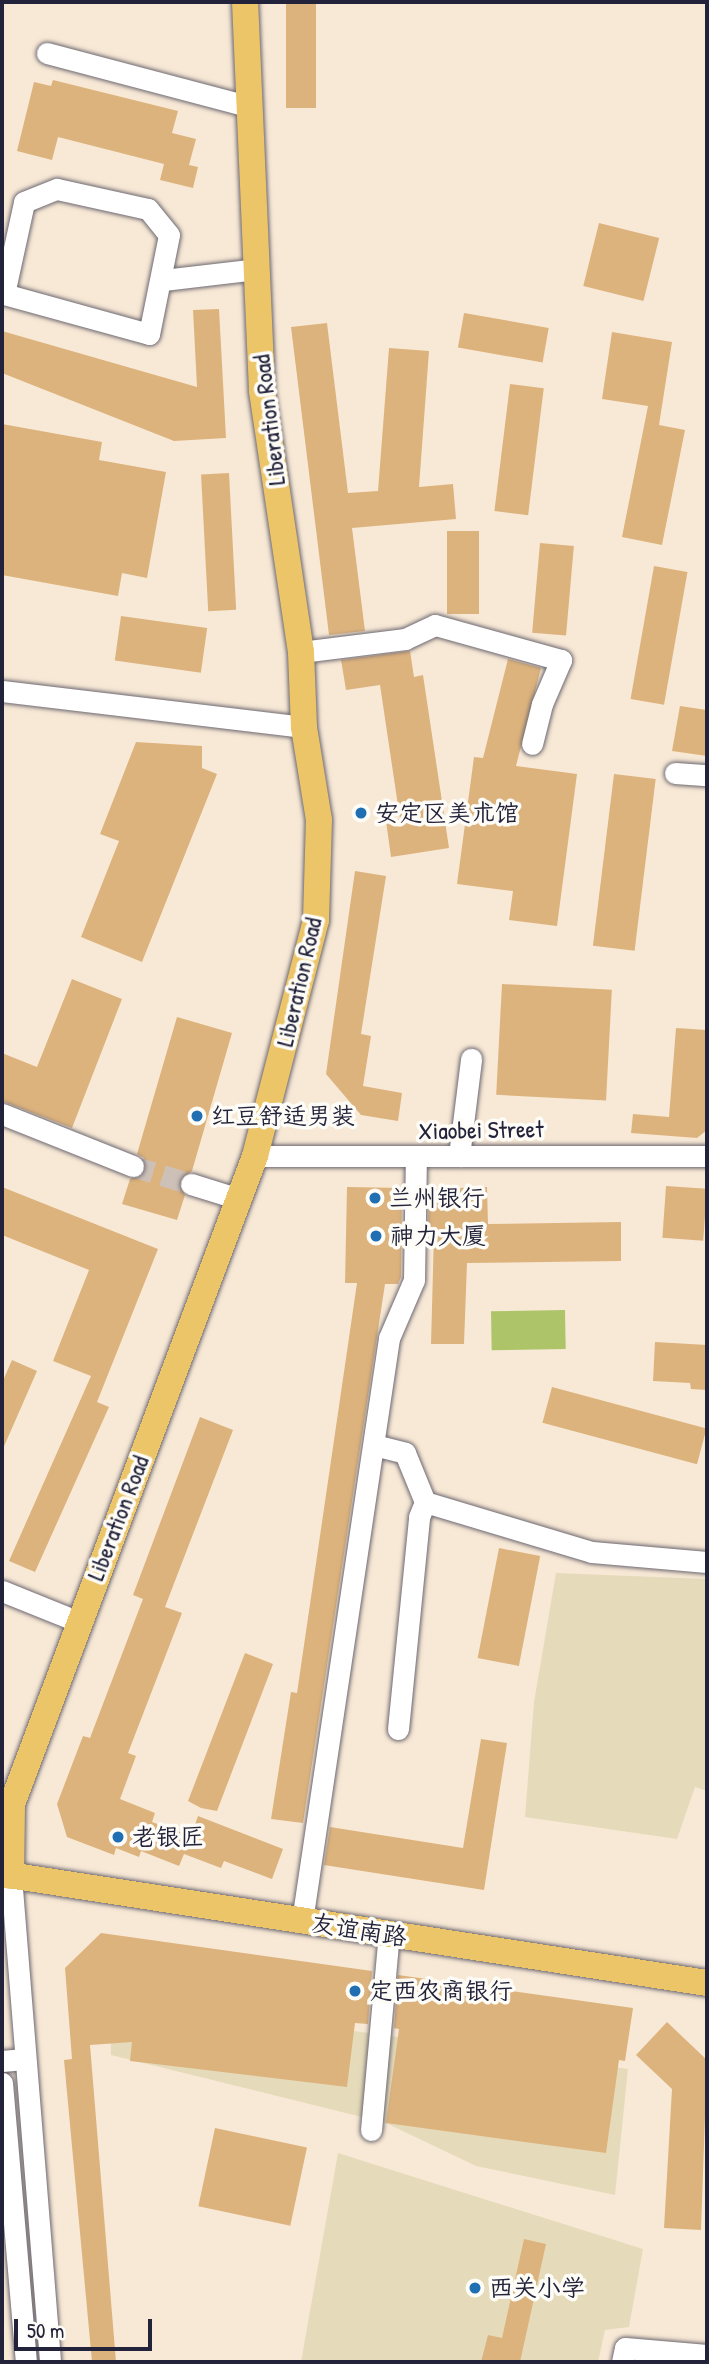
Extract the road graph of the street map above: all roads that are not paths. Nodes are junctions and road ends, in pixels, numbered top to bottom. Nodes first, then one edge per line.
1 (245, 2) edge
2 (47, 53) dead end
3 (248, 106) junction
4 (256, 269) junction
5 (163, 280) junction
6 (301, 652) junction
7 (2, 691) edge
8 (304, 727) junction
9 (533, 744) dead end
10 (675, 773) dead end
11 (707, 775) edge
12 (471, 1059) dead end
13 (2, 1114) edge
14 (255, 1156) junction
15 (459, 1156) junction
16 (707, 1156) edge
17 (416, 1157) junction
18 (132, 1166) tunnel mouth
19 (191, 1184) tunnel mouth
20 (239, 1199) junction
21 (374, 1445) junction
22 (425, 1502) junction
23 (707, 1562) edge
24 (2, 1591) edge
25 (79, 1622) junction
26 (398, 1729) dead end
27 (34, 1745) junction
28 (2, 1774) edge
29 (5, 1882) edge
30 (302, 1921) junction
31 (389, 1934) junction
32 (707, 1983) edge
33 (24, 2059) junction
34 (2, 2061) edge
35 (2, 2083) edge
36 (371, 2130) dead end
37 (10, 2295) edge
38 (707, 2355) edge
39 (26, 2362) edge
40 (50, 2362) edge
41 (622, 2362) edge

1 - 3 main road, Liberation Road
2 - 3 street
3 - 4 main road, Liberation Road
4 - 5 street
4 - 6 main road, Liberation Road
5 - 5 street
6 - 8 main road, Liberation Road
6 - 9 street
7 - 8 street
8 - 14 main road, Liberation Road
10 - 11 street
12 - 15 street
13 - 18 street
14 - 17 street, Xiaobei Street
14 - 20 main road, Liberation Road
15 - 16 street, Xiaobei Street
15 - 17 street, Xiaobei Street
17 - 21 street
19 - 20 street
20 - 25 main road, Liberation Road
21 - 22 street
21 - 30 street
22 - 23 street
22 - 26 street
24 - 25 street
25 - 27 main road, Liberation Road
27 - 28 main road
27 - 29 main road, Liberation Road
29 - 30 main road, 友谊南路
29 - 33 street
30 - 31 main road, 友谊南路
31 - 32 main road, 友谊南路
31 - 36 street
33 - 34 street
33 - 40 street
35 - 37 street
37 - 39 street
38 - 41 street

